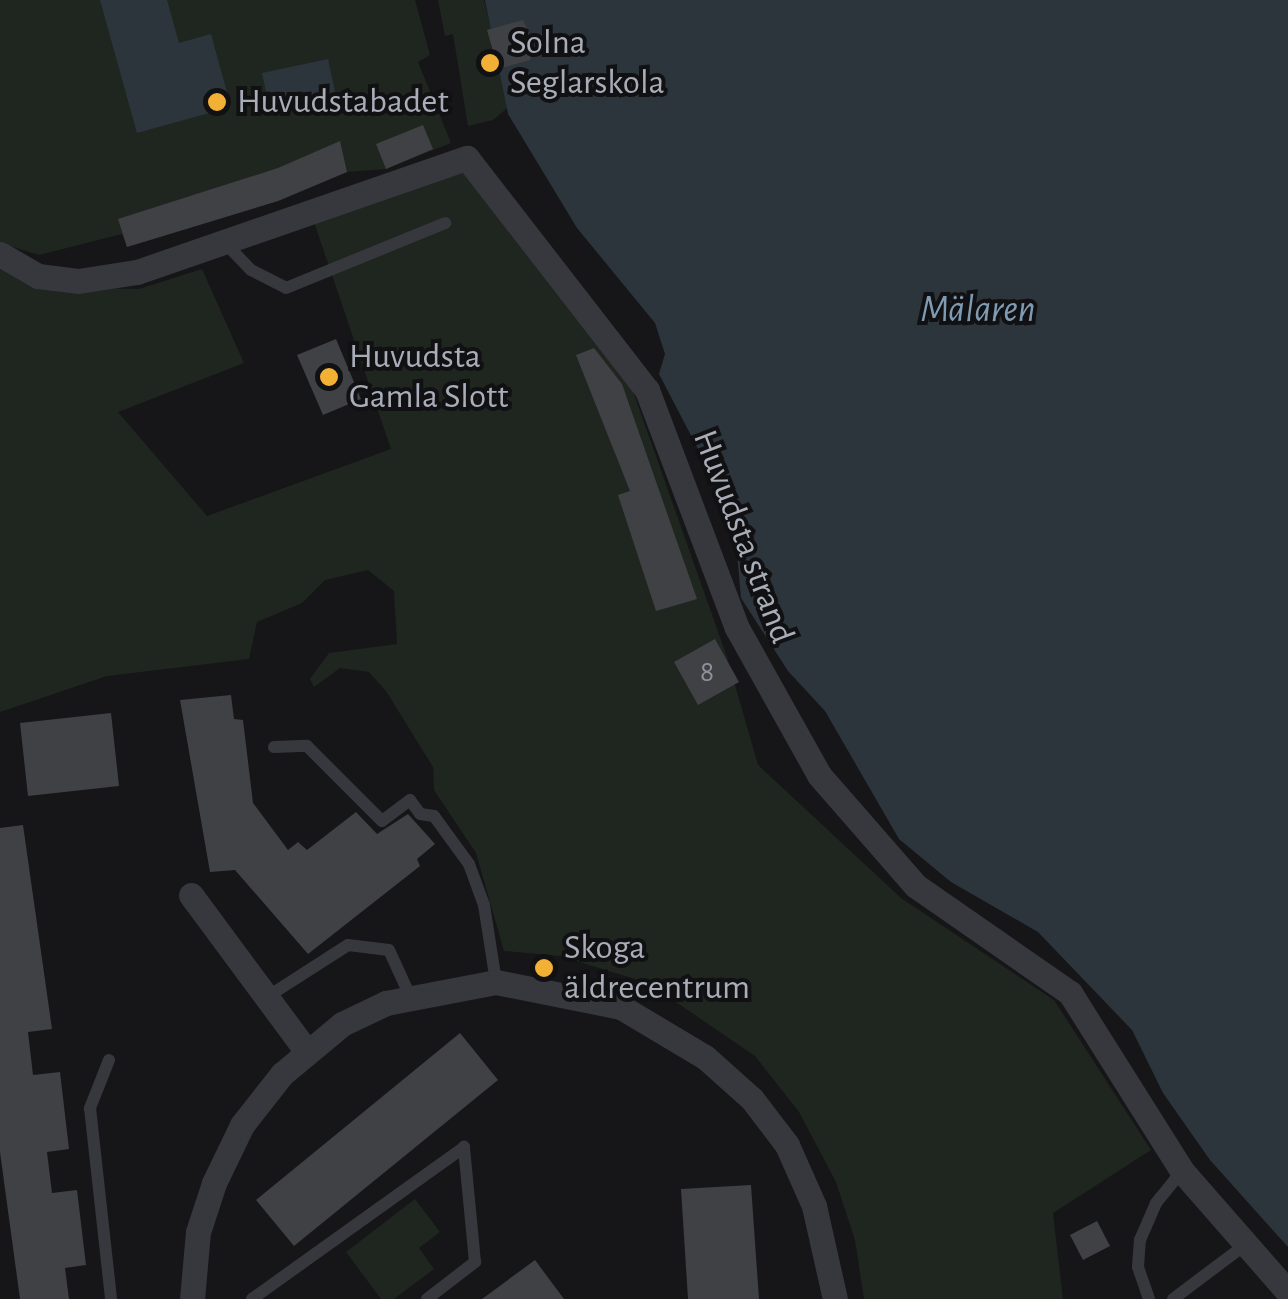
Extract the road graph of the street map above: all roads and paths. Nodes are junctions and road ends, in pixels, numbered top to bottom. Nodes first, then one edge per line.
1 (445, 223) dead end
2 (224, 242) junction
3 (0, 254) edge
4 (274, 747) dead end
5 (191, 894) dead end
6 (496, 982) junction
7 (267, 997) junction
8 (412, 998) junction
9 (307, 1052) junction
10 (109, 1060) dead end
11 (1182, 1171) junction
12 (1245, 1245) junction
13 (1288, 1292) edge
14 (111, 1299) edge
15 (192, 1299) edge
16 (252, 1299) edge
17 (427, 1299) edge
18 (835, 1299) edge
19 (1149, 1299) edge
20 (1173, 1299) edge

1 - 2 lane
2 - 3 street, Huvudsta strand
2 - 11 street, Huvudsta strand
4 - 6 lane
5 - 7 street
6 - 8 street
6 - 18 street
7 - 8 lane
7 - 9 street
8 - 9 street
9 - 15 street
10 - 14 lane
11 - 12 street, Huvudsta strand
11 - 19 lane
12 - 13 street, Huvudsta strand
12 - 20 lane
16 - 17 lane

